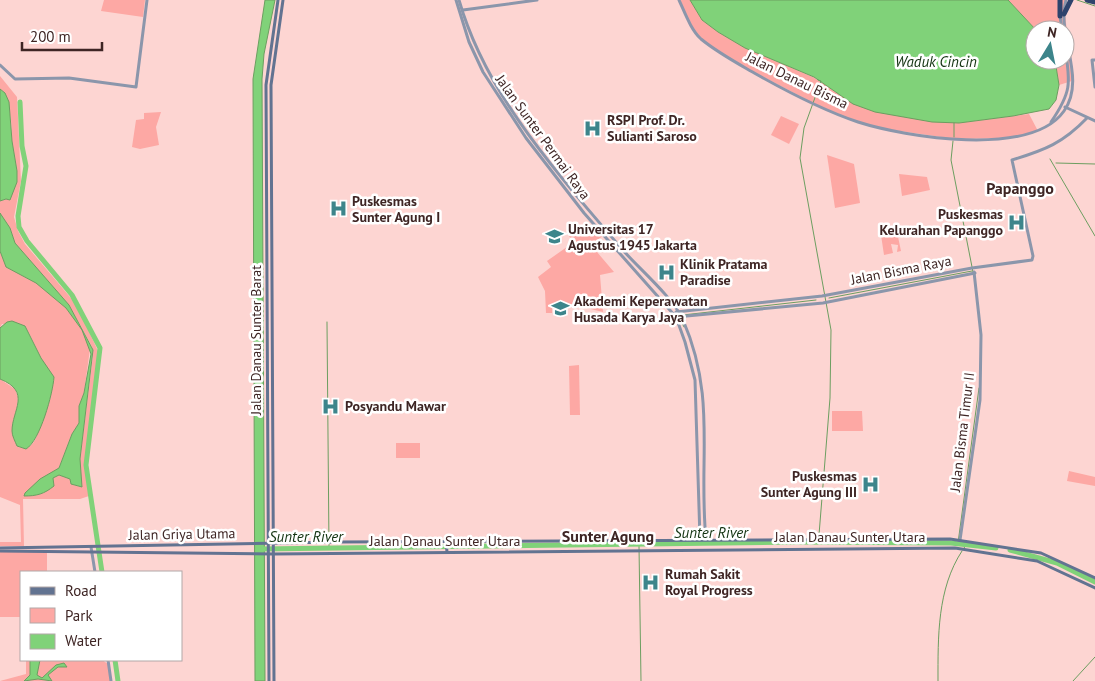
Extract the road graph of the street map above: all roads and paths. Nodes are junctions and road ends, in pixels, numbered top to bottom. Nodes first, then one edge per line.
1 (147, 0) edge
2 (278, 0) edge
3 (283, 0) edge
4 (458, 0) edge
5 (536, 0) edge
6 (679, 0) edge
7 (1063, 0) edge
8 (1071, 0) edge
9 (1087, 0) edge
10 (1095, 2) edge
11 (463, 10) junction
12 (1062, 15) junction
13 (1062, 20) edge
14 (272, 55) junction
15 (1094, 60) edge
16 (0, 64) edge
17 (488, 69) junction
18 (1067, 70) edge
19 (1070, 70) edge
20 (483, 72) junction
21 (492, 77) junction
22 (488, 80) junction
23 (1095, 87) edge
24 (1064, 106) junction
25 (1087, 118) junction
26 (1095, 121) edge
27 (972, 268) junction
28 (973, 273) junction
29 (672, 312) junction
30 (678, 312) junction
31 (676, 317) junction
32 (682, 317) junction
33 (684, 330) junction
34 (270, 369) junction
35 (272, 476) junction
36 (267, 477) junction
37 (704, 539) junction
38 (960, 540) junction
39 (446, 542) junction
40 (801, 543) junction
41 (267, 544) junction
42 (273, 544) junction
43 (92, 549) junction
44 (0, 550) edge
45 (447, 551) junction
46 (273, 552) junction
47 (267, 553) junction
48 (94, 571) edge
49 (1095, 578) edge
50 (1095, 588) edge
51 (108, 661) edge
52 (111, 681) edge
53 (269, 681) edge
54 (274, 681) edge

1 - 16 street
2 - 14 main road, Jalan Danau Sunter Barat
3 - 14 main road, Jalan Danau Sunter Barat
4 - 11 street, Jalan Sunter Permai Raya
4 - 20 street, Jalan Sunter Permai Raya
5 - 11 street
6 - 24 street, Jalan Danau Bisma
7 - 12 highway
8 - 12 highway
9 - 10 highway
11 - 17 street, Jalan Sunter Permai Raya
12 - 13 street, Jalan Danau Bisma
14 - 34 main road, Jalan Danau Sunter Barat
15 - 23 street
17 - 20 street
17 - 21 street, Jalan Sunter Permai Raya
18 - 24 street, Jalan Danau Bisma
19 - 24 street, Jalan Danau Bisma
20 - 22 street, Jalan Sunter Permai Raya
21 - 22 street
21 - 30 street, Jalan Sunter Permai Raya
22 - 29 street, Jalan Sunter Permai Raya
24 - 25 street
25 - 26 street
25 - 27 street, Jalan Bisma Raya
27 - 28 street, Jalan Bisma Timur II
27 - 30 street, Jalan Bisma Raya
28 - 32 street, Jalan Bisma Raya
28 - 38 street, Jalan Bisma Timur II
29 - 30 street, Jalan Bisma Raya
29 - 31 street, Jalan Sunter Permai Raya
30 - 32 street, Jalan Sunter Permai Raya
31 - 32 street, Jalan Bisma Raya
31 - 33 street, Jalan Sunter Permai Raya
32 - 33 street, Jalan Sunter Permai Raya
33 - 37 street
33 - 37 street, Jalan Sunter Permai Raya
34 - 35 main road, Jalan Danau Sunter Barat
34 - 36 main road, Jalan Danau Sunter Barat
35 - 36 main road
35 - 42 main road, Jalan Danau Sunter Barat
36 - 41 main road, Jalan Danau Sunter Barat
37 - 39 main road, Jalan Danau Sunter Utara
37 - 40 main road, Jalan Danau Sunter Utara
38 - 40 main road, Jalan Danau Sunter Utara
38 - 49 main road, Jalan Danau Sunter Utara
39 - 42 main road, Jalan Danau Sunter Utara
39 - 45 main road
40 - 45 main road, Jalan Danau Sunter Utara
40 - 50 main road, Jalan Danau Sunter Utara
41 - 42 main road, Jalan Griya Utama
41 - 43 main road, Jalan Griya Utama
41 - 47 main road, Jalan Danau Sunter Barat
42 - 46 main road, Jalan Danau Sunter Barat
43 - 44 main road, Jalan Griya Utama
43 - 47 main road, Jalan Griya Utama
43 - 48 street
45 - 46 main road, Jalan Danau Sunter Utara
46 - 47 main road, Jalan Danau Sunter Utara
46 - 54 main road, Jalan Danau Sunter Barat
47 - 53 main road, Jalan Danau Sunter Barat
51 - 52 street

